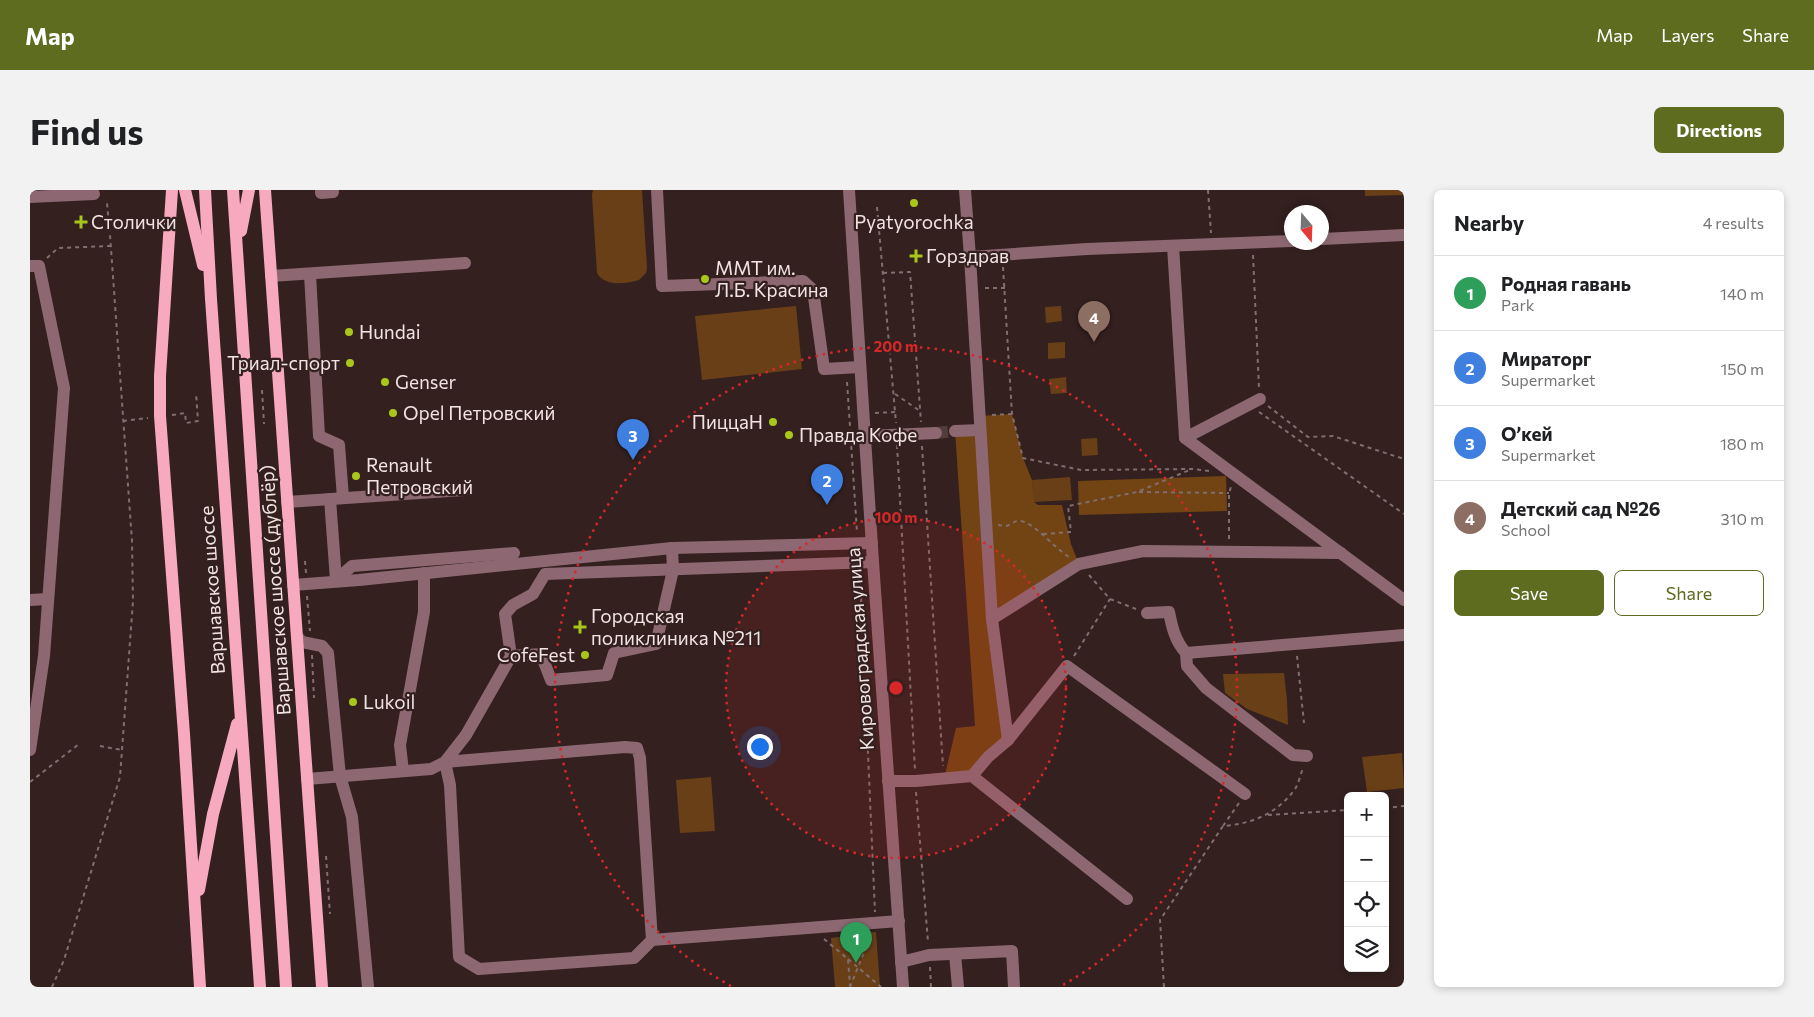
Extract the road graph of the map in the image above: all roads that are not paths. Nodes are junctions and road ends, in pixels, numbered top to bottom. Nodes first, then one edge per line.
1 (172, 190) edge
2 (185, 190) edge
3 (204, 190) edge
4 (233, 190) edge
5 (249, 190) edge
6 (265, 190) edge
7 (657, 190) edge
8 (849, 190) edge
9 (965, 190) edge
10 (94, 194) road end
11 (30, 198) edge
12 (1404, 235) edge
13 (1329, 240) edge
14 (1284, 241) edge
15 (1173, 246) junction
16 (238, 254) junction
17 (970, 257) junction
18 (465, 263) dead end
19 (34, 266) edge
20 (310, 274) junction
21 (271, 276) junction
22 (211, 298) junction
23 (860, 367) junction
24 (1254, 402) road end
25 (980, 430) junction
26 (955, 431) tunnel mouth
27 (936, 432) tunnel mouth
28 (866, 436) junction
29 (1185, 438) junction
30 (464, 490) dead end
31 (336, 498) junction
32 (287, 502) junction
33 (872, 543) junction
34 (672, 548) junction
35 (514, 553) dead end
36 (1341, 553) junction
37 (873, 562) junction
38 (673, 570) junction
39 (424, 573) junction
40 (336, 580) junction
41 (292, 585) junction
42 (48, 599) junction
43 (30, 600) edge
44 (1404, 600) edge
45 (1147, 613) dead end
46 (992, 619) junction
47 (1404, 635) edge
48 (297, 636) junction
49 (1186, 653) junction
50 (511, 656) junction
51 (240, 715) junction
52 (1008, 740) junction
53 (30, 750) edge
54 (1307, 756) road end
55 (445, 762) junction
56 (403, 772) junction
57 (340, 776) junction
58 (972, 776) junction
59 (308, 779) junction
60 (888, 781) junction
61 (1245, 794) road end
62 (1127, 900) dead end
63 (195, 910) junction
64 (899, 920) junction
65 (652, 940) junction
66 (955, 954) junction
67 (901, 962) junction
68 (904, 986) edge
69 (200, 987) edge
70 (260, 987) edge
71 (286, 987) edge
72 (322, 987) edge
73 (368, 987) edge
74 (958, 987) edge
75 (1014, 987) edge

1 - 63 main road
2 - 22 main road
3 - 22 main road, Варшавское шоссе
4 - 16 main road
5 - 16 main road
6 - 21 main road, Варшавское шоссе (дублёр)
7 - 23 street
8 - 23 street, Кировоградская улица
9 - 17 street
10 - 11 street
12 - 13 street
14 - 15 street
15 - 17 street
15 - 29 street
16 - 71 main road
17 - 25 street
18 - 20 street
19 - 42 street
20 - 21 street
20 - 31 street
21 - 32 main road, Варшавское шоссе (дублёр)
22 - 51 main road, Варшавское шоссе
23 - 28 street, Кировоградская улица
24 - 29 street
25 - 26 street
25 - 46 street
27 - 28 street
28 - 33 street, Кировоградская улица
29 - 36 street
30 - 31 street
31 - 32 street
31 - 40 street
32 - 41 main road, Варшавское шоссе (дублёр)
33 - 34 street
33 - 37 street, Кировоградская улица
34 - 38 street
34 - 39 street
35 - 40 street
36 - 44 street
36 - 46 street
37 - 38 street
37 - 60 street, Кировоградская улица
38 - 50 street
38 - 50 street
39 - 40 street
39 - 56 street
40 - 41 street
41 - 48 main road, Варшавское шоссе (дублёр)
42 - 43 street
42 - 53 street
45 - 49 street
46 - 52 street
47 - 49 street
48 - 57 street
48 - 59 main road, Варшавское шоссе (дублёр)
49 - 54 street
50 - 55 street
51 - 63 main road
51 - 70 main road, Варшавское шоссе
52 - 58 street
52 - 61 street
55 - 56 street
55 - 65 street
55 - 65 street
56 - 57 street
57 - 59 street
57 - 73 street
58 - 60 street
58 - 62 street
59 - 72 main road, Варшавское шоссе (дублёр)
60 - 64 street, Кировоградская улица
63 - 69 main road
64 - 65 street
64 - 67 street, Кировоградская улица
66 - 67 street
66 - 74 street
66 - 75 street
67 - 68 street, Кировоградская улица

